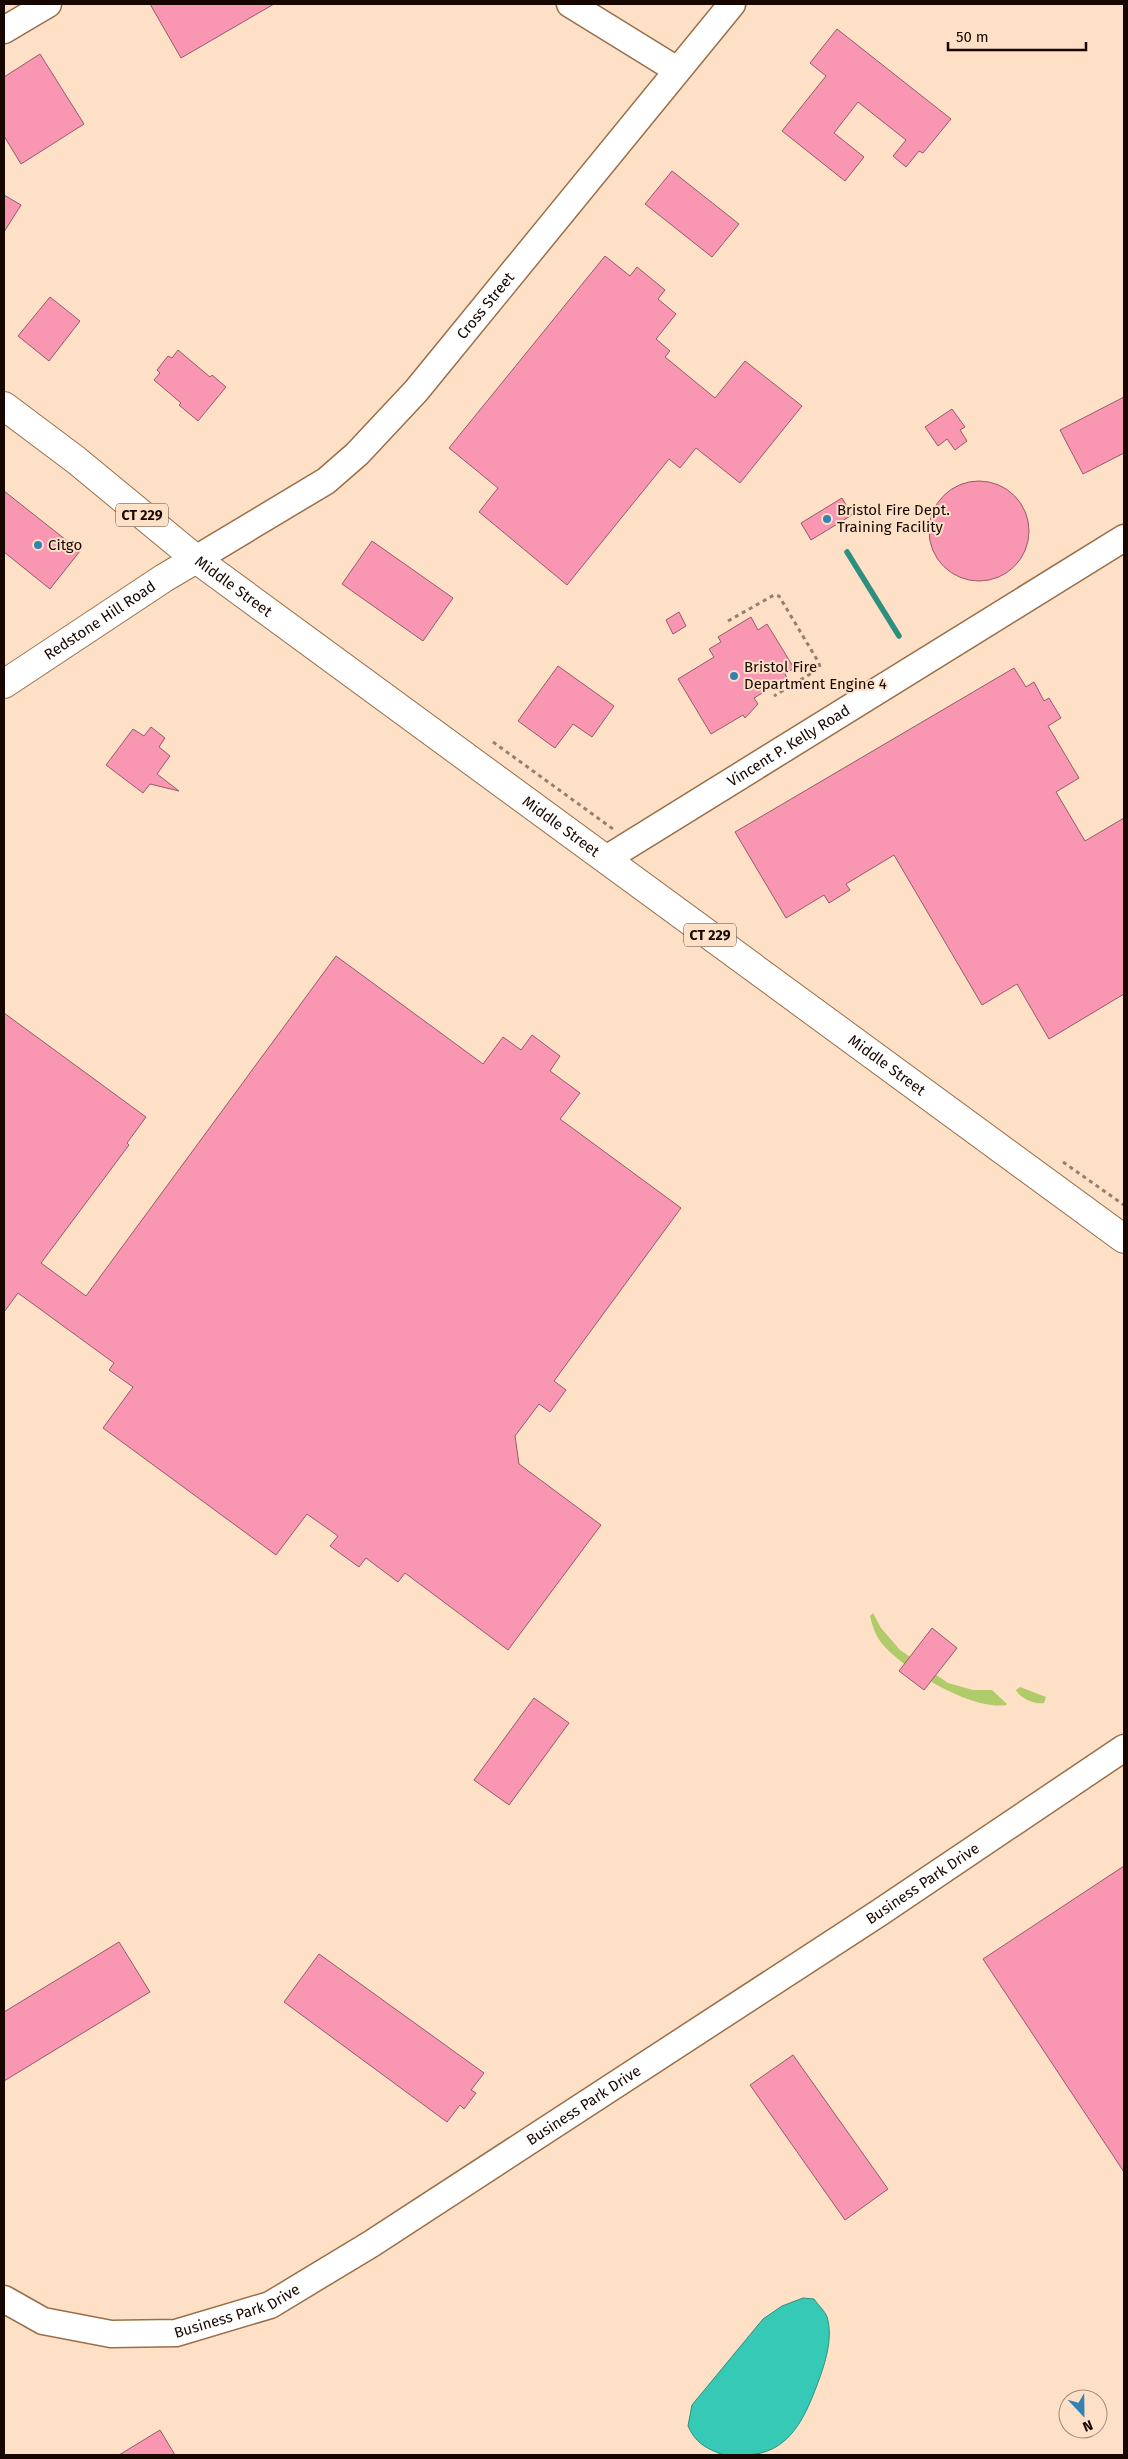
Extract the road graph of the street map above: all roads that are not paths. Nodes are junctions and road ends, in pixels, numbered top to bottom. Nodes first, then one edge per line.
1 (48, 4) edge
2 (570, 4) edge
3 (732, 4) edge
4 (4, 30) edge
5 (677, 70) junction
6 (4, 406) edge
7 (1124, 538) edge
8 (196, 559) junction
9 (4, 684) edge
10 (606, 859) junction
11 (1124, 1238) edge
12 (1124, 1748) edge
13 (4, 2299) edge

1 - 4 street
2 - 5 street
3 - 5 street, Cross Street
5 - 8 street, Cross Street
6 - 8 main road, Middle Street / CT 229
7 - 10 street, Vincent P. Kelly Road
8 - 9 main road, Redstone Hill Road
8 - 10 main road, Middle Street / CT 229
10 - 11 main road, Middle Street / CT 229
12 - 13 street, Business Park Drive

